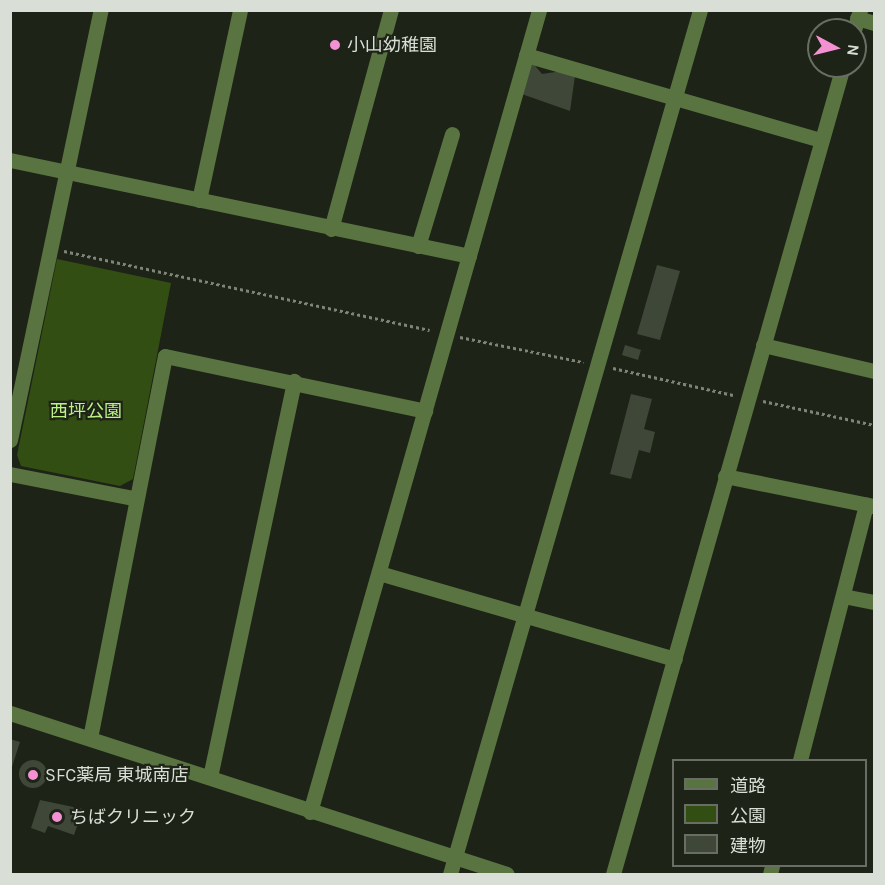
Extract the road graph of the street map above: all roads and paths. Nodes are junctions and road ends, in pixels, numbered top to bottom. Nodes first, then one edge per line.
1 (101, 10) edge
2 (240, 10) edge
3 (391, 10) edge
4 (539, 10) edge
5 (700, 10) edge
6 (526, 56) junction
7 (839, 78) edge
8 (674, 96) junction
9 (452, 134) dead end
10 (821, 140) junction
11 (10, 160) edge
12 (66, 171) junction
13 (199, 200) junction
14 (331, 229) junction
15 (418, 246) junction
16 (469, 256) junction
17 (763, 345) junction
18 (874, 371) edge
19 (294, 381) junction
20 (425, 411) junction
21 (10, 440) edge
22 (10, 474) edge
23 (725, 476) junction
24 (134, 498) junction
25 (870, 505) edge
26 (379, 573) junction
27 (843, 596) junction
28 (874, 603) edge
29 (526, 613) junction
30 (675, 659) junction
31 (10, 713) edge
32 (90, 738) junction
33 (800, 759) edge
34 (210, 777) junction
35 (310, 812) junction
36 (455, 857) junction
37 (450, 874) edge
38 (507, 874) edge
39 (613, 874) edge

1 - 12 street
2 - 13 street
3 - 14 street
4 - 6 street
5 - 8 street
6 - 8 street
6 - 16 street
7 - 10 street
8 - 10 street
8 - 29 street
9 - 15 street
10 - 17 street
11 - 12 street
12 - 13 street
12 - 21 street
13 - 14 street
14 - 15 street
15 - 16 street
16 - 20 street
17 - 18 street
17 - 23 street
19 - 20 street
19 - 24 street
19 - 34 street
20 - 26 street
22 - 24 street
23 - 25 street
23 - 30 street
24 - 32 street
25 - 27 street
26 - 29 street
26 - 35 street
27 - 28 street
27 - 33 street
29 - 30 street
29 - 36 street
30 - 39 street
31 - 32 street
32 - 34 street
34 - 35 street
35 - 36 street
36 - 37 street
36 - 38 street

